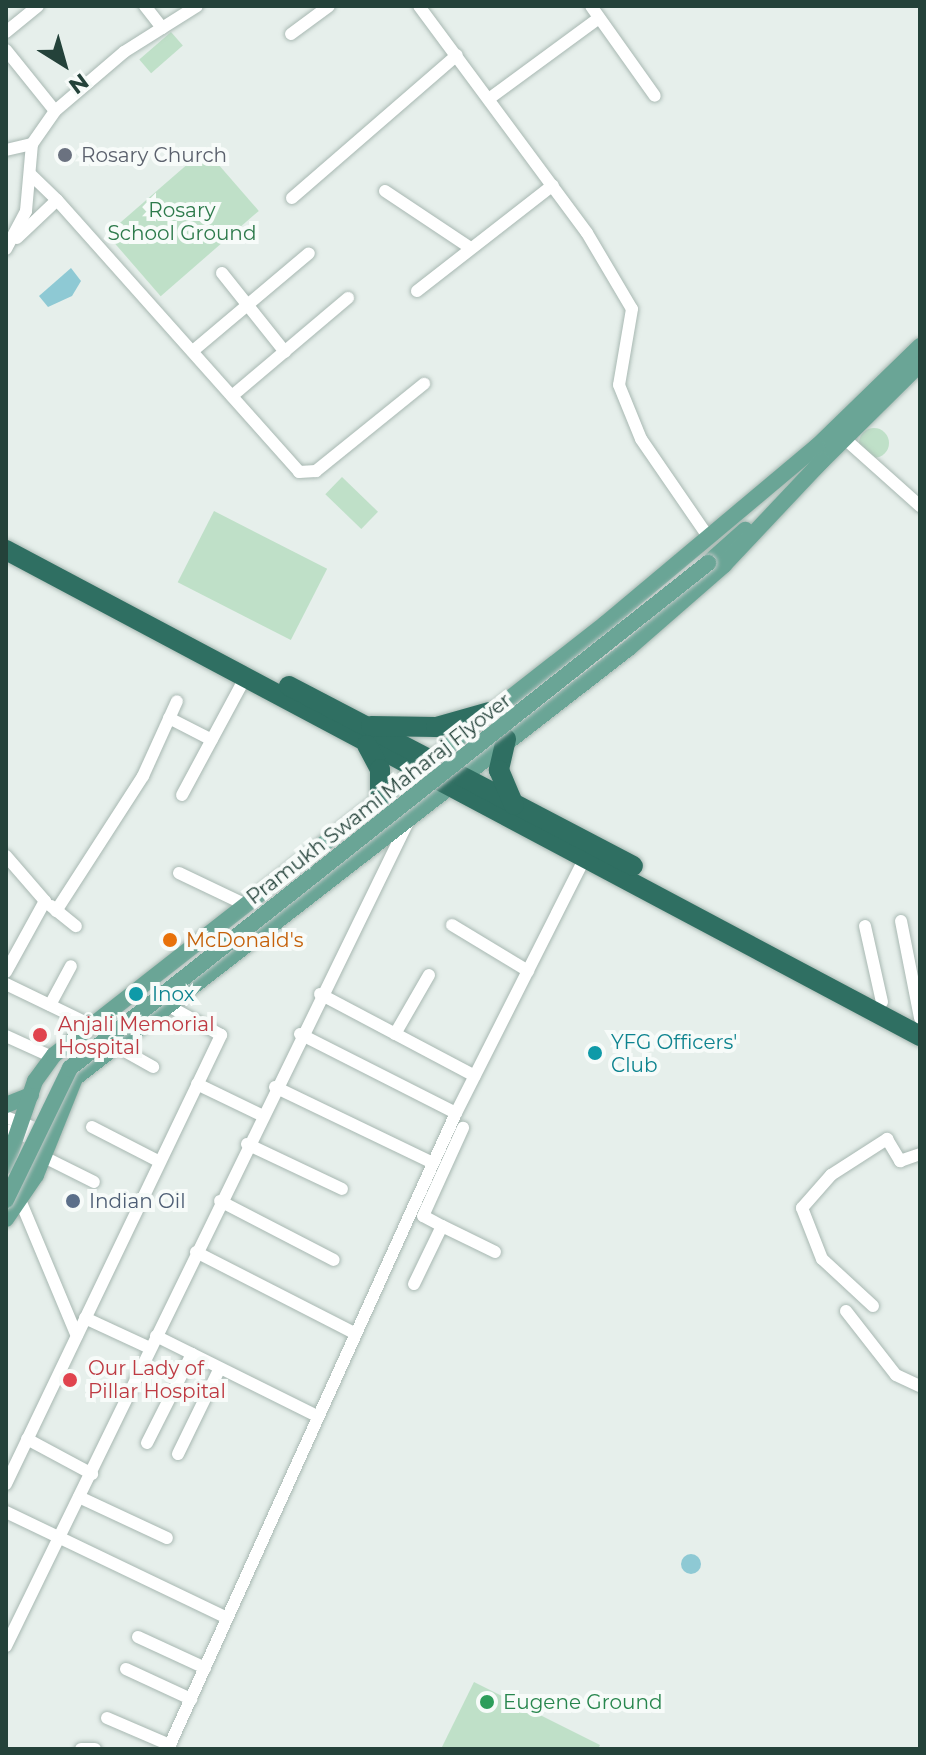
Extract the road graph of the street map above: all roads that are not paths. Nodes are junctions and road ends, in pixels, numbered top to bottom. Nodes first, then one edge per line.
1 (38, 6) edge
2 (145, 6) edge
3 (197, 6) edge
4 (329, 6) edge
5 (419, 6) edge
6 (591, 6) edge
7 (599, 18) junction
8 (162, 28) junction
9 (6, 32) edge
10 (291, 34) dead end
11 (6, 50) edge
12 (457, 55) junction
13 (655, 96) dead end
14 (490, 98) junction
15 (55, 111) junction
16 (32, 144) junction
17 (6, 150) edge
18 (30, 174) junction
19 (553, 185) junction
20 (385, 191) dead end
21 (292, 198) dead end
22 (57, 200) junction
23 (8, 247) edge
24 (469, 247) junction
25 (309, 253) dead end
26 (222, 273) dead end
27 (417, 291) dead end
28 (348, 298) dead end
29 (248, 305) junction
30 (920, 346) edge
31 (194, 350) junction
32 (285, 352) junction
33 (920, 364) edge
34 (424, 384) dead end
35 (232, 396) junction
36 (845, 439) junction
37 (820, 454) junction
38 (795, 476) junction
39 (920, 506) edge
40 (707, 535) junction
41 (6, 536) edge
42 (6, 550) edge
43 (245, 678) junction
44 (177, 701) dead end
45 (489, 712) junction
46 (169, 718) junction
47 (364, 734) junction
48 (506, 739) junction
49 (212, 740) junction
50 (421, 764) junction
51 (452, 780) junction
52 (182, 795) dead end
53 (380, 796) junction
54 (514, 805) junction
55 (414, 810) junction
56 (588, 852) junction
57 (6, 856) edge
58 (179, 873) dead end
59 (45, 901) junction
60 (244, 904) junction
61 (56, 911) junction
62 (901, 921) dead end
63 (452, 925) dead end
64 (76, 926) dead end
65 (865, 926) dead end
66 (71, 966) dead end
67 (528, 971) junction
68 (6, 972) edge
69 (429, 975) dead end
70 (916, 976) edge
71 (6, 984) edge
72 (320, 994) junction
73 (882, 1002) junction
74 (165, 1004) junction
75 (50, 1005) junction
76 (91, 1025) junction
77 (919, 1026) edge
78 (300, 1034) junction
79 (395, 1034) junction
80 (6, 1036) edge
81 (114, 1045) junction
82 (52, 1057) junction
83 (153, 1067) dead end
84 (475, 1076) junction
85 (197, 1084) junction
86 (275, 1087) junction
87 (31, 1095) junction
88 (6, 1105) edge
89 (456, 1113) junction
90 (261, 1115) junction
91 (13, 1127) edge
92 (92, 1127) dead end
93 (463, 1128) dead end
94 (46, 1144) junction
95 (247, 1144) junction
96 (920, 1154) edge
97 (8, 1158) edge
98 (160, 1162) junction
99 (433, 1163) junction
100 (94, 1182) dead end
101 (6, 1184) edge
102 (342, 1189) dead end
103 (13, 1200) edge
104 (220, 1201) junction
105 (6, 1219) edge
106 (442, 1226) junction
107 (196, 1252) junction
108 (495, 1252) dead end
109 (334, 1260) dead end
110 (414, 1284) dead end
111 (873, 1306) dead end
112 (846, 1311) dead end
113 (85, 1318) junction
114 (354, 1333) junction
115 (77, 1336) junction
116 (153, 1342) junction
117 (192, 1354) junction
118 (218, 1372) junction
119 (920, 1386) edge
120 (317, 1416) junction
121 (27, 1439) junction
122 (147, 1443) dead end
123 (178, 1454) dead end
124 (92, 1474) junction
125 (6, 1484) edge
126 (79, 1497) junction
127 (6, 1512) edge
128 (60, 1537) junction
129 (167, 1538) dead end
130 (227, 1618) junction
131 (138, 1637) dead end
132 (6, 1646) edge
133 (205, 1668) junction
134 (126, 1669) dead end
135 (191, 1699) junction
136 (107, 1718) dead end
137 (169, 1747) edge
138 (81, 1749) edge
139 (95, 1749) edge

1 - 9 street
2 - 8 street
3 - 8 street
4 - 10 street
5 - 12 street
6 - 7 street
7 - 13 street
7 - 14 street
8 - 15 street
11 - 15 street
12 - 14 street
12 - 21 street
14 - 19 street
15 - 16 street
16 - 17 street
16 - 18 street
18 - 22 street
18 - 23 street
19 - 24 street
19 - 40 street
20 - 24 street
22 - 23 street
22 - 31 street
24 - 27 street
25 - 29 street
26 - 29 street
28 - 32 street
29 - 31 street
29 - 32 street
30 - 37 main road
31 - 35 street
32 - 35 street
33 - 36 main road
34 - 35 street
36 - 37 main road
36 - 39 street
37 - 38 main road, Pramukh Swami Maharaj Flyover
37 - 40 main road
37 - 48 main road
38 - 101 main road, Pramukh Swami Maharaj Flyover, bridge
38 - 103 main road, Pramukh Swami Maharaj Flyover, bridge
40 - 45 main road
41 - 47 highway
42 - 43 highway
43 - 47 highway
43 - 49 street
44 - 46 street
45 - 47 highway
45 - 50 main road
46 - 49 street
46 - 61 street
47 - 50 highway
47 - 53 highway
48 - 51 main road
48 - 54 highway
49 - 52 street
50 - 51 highway
50 - 53 main road
51 - 54 highway
51 - 55 main road
51 - 56 highway
53 - 60 main road
54 - 56 highway
55 - 72 street
55 - 74 main road
56 - 67 street
56 - 73 highway
56 - 77 highway
57 - 59 street
58 - 60 street
59 - 61 street
59 - 68 street
60 - 76 main road
61 - 64 street
62 - 70 street
63 - 67 street
65 - 73 street
66 - 75 street
67 - 84 street
69 - 79 street
70 - 77 street
71 - 75 street
72 - 78 street
72 - 79 street
73 - 77 highway
74 - 81 main road
74 - 85 street
75 - 76 street
76 - 82 main road
78 - 86 street
78 - 89 street
79 - 84 street
80 - 82 street
81 - 83 street
81 - 94 main road
82 - 87 main road
84 - 89 street
85 - 90 street
85 - 98 street
86 - 90 street
86 - 99 street
87 - 88 main road
87 - 91 main road
89 - 99 street
90 - 95 street
91 - 94 street
91 - 97 main road
92 - 98 street
93 - 106 street
94 - 100 street
94 - 103 main road
95 - 102 street
95 - 104 street
96 - 111 street
98 - 113 street
99 - 114 street
103 - 105 main road
103 - 115 street
104 - 107 street
104 - 109 street
106 - 108 street
106 - 110 street
107 - 114 street
107 - 116 street
112 - 119 street
113 - 115 street
113 - 116 street
114 - 120 street
115 - 121 street
116 - 117 street
116 - 124 street
117 - 118 street
117 - 122 street
118 - 120 street
118 - 123 street
120 - 130 street
121 - 124 street
121 - 125 street
124 - 126 street
126 - 128 street
126 - 129 street
127 - 128 street
128 - 130 street
128 - 132 street
130 - 133 street
131 - 133 street
133 - 135 street
134 - 135 street
135 - 137 street
136 - 137 street
138 - 139 street

